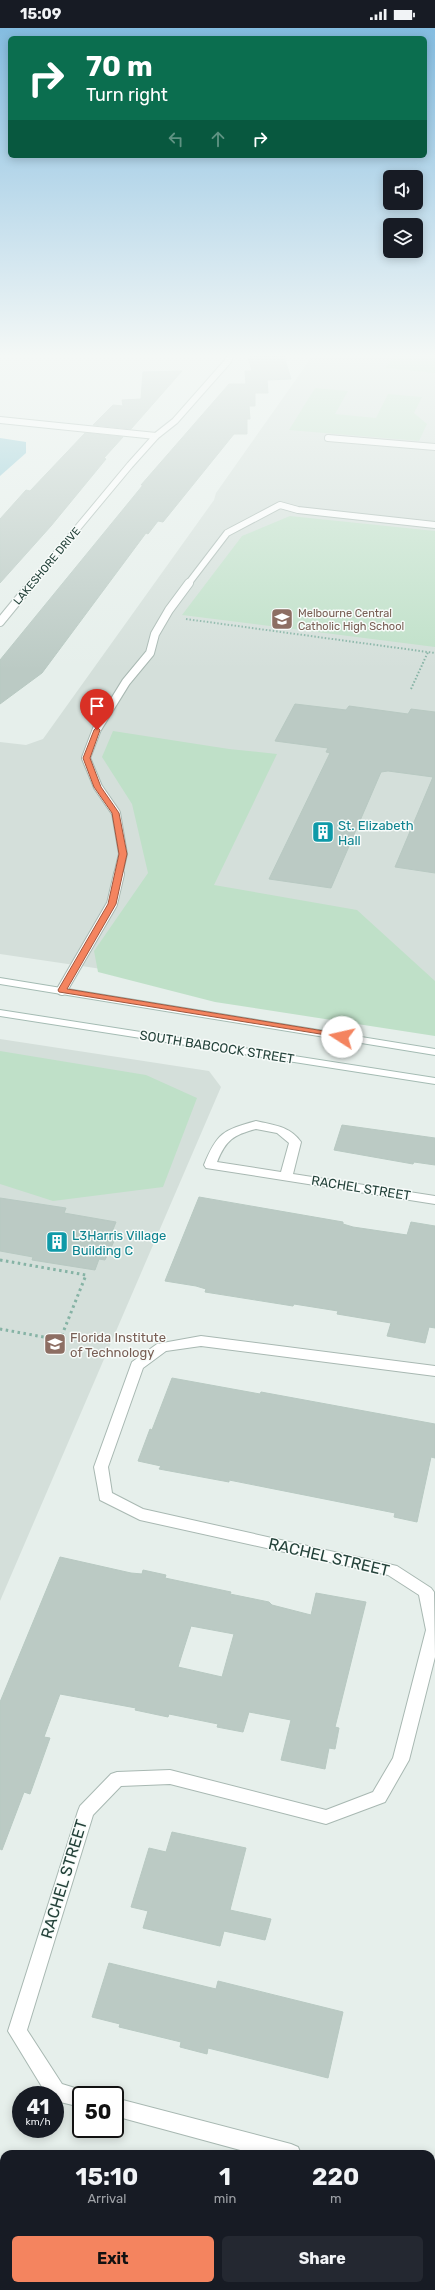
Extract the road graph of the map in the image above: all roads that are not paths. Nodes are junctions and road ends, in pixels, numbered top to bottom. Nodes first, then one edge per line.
1 (136, 460) edge
2 (435, 525) edge
3 (0, 622) edge
4 (0, 981) edge
5 (62, 990) junction
6 (0, 1013) edge
7 (435, 1052) edge
8 (435, 1081) edge
9 (286, 1177) junction
10 (435, 1200) edge
11 (435, 1371) edge
12 (72, 2096) edge
13 (124, 2109) edge
14 (276, 2150) edge

1 - 3 lane, LAKESHORE DRIVE
2 - 5 lane
4 - 5 street
5 - 7 street
6 - 8 street, SOUTH BABCOCK STREET
9 - 9 street, RACHEL STREET
9 - 10 street, RACHEL STREET
11 - 12 street, RACHEL STREET
13 - 14 street

